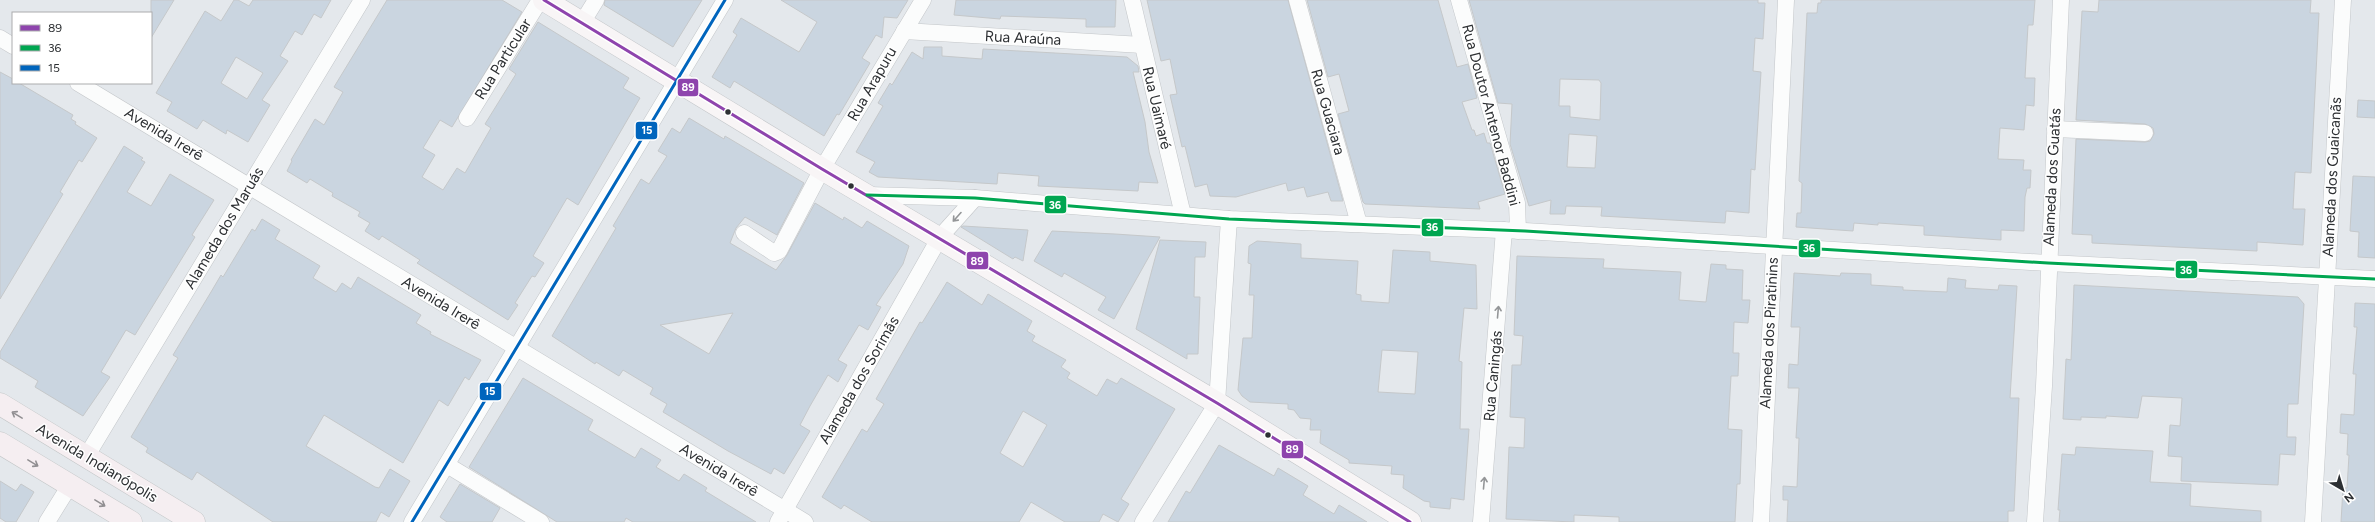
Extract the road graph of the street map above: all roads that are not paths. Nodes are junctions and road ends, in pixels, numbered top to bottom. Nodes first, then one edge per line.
1 (362, 0) edge
2 (540, 0) edge
3 (544, 0) edge
4 (596, 0) edge
5 (725, 0) edge
6 (923, 0) edge
7 (1132, 0) edge
8 (1296, 0) edge
9 (1459, 0) edge
10 (1786, 0) edge
11 (2061, 0) edge
12 (2343, 0) edge
13 (582, 23) junction
14 (904, 31) junction
15 (0, 38) edge
16 (12, 45) edge
17 (1142, 46) junction
18 (677, 80) junction
19 (80, 84) edge
20 (467, 118) dead end
21 (2055, 129) junction
22 (2144, 133) dead end
23 (822, 169) junction
24 (249, 185) junction
25 (867, 195) junction
26 (975, 198) junction
27 (1183, 215) junction
28 (1229, 218) junction
29 (1359, 224) junction
30 (1511, 230) junction
31 (744, 233) dead end
32 (940, 237) junction
33 (1773, 245) junction
34 (2048, 263) junction
35 (2327, 276) junction
36 (2375, 279) edge
37 (517, 349) junction
38 (1216, 403) junction
39 (0, 404) edge
40 (0, 443) edge
41 (86, 457) junction
42 (447, 465) junction
43 (70, 485) junction
44 (782, 516) edge
45 (538, 521) edge
46 (47, 522) edge
47 (131, 522) edge
48 (194, 522) edge
49 (412, 522) edge
50 (805, 522) edge
51 (1143, 522) edge
52 (1410, 522) edge
53 (1481, 522) edge
54 (1760, 522) edge
55 (2035, 522) edge
56 (2313, 522) edge

1 - 24 street, Alameda dos Maruás
2 - 20 street, Rua Particular
3 - 13 street
4 - 13 street
5 - 18 street
6 - 14 street, Rua Arapuru
7 - 17 street, Rua Uaimaré
8 - 29 street, Rua Guaciara
9 - 30 street, Rua Doutor Antenor Baddini
10 - 33 street, Alameda dos Piratinins
11 - 21 street, Alameda dos Guatás
12 - 35 street, Alameda dos Guaicanãs
13 - 18 street
14 - 17 street, Rua Araúna
14 - 23 street, Rua Arapuru
15 - 16 street
17 - 27 street, Rua Uaimaré
18 - 23 street
18 - 37 street
19 - 24 street, Avenida Irerê
21 - 22 street
21 - 34 street, Alameda dos Guatás
23 - 25 street
23 - 31 street, Rua Arapuru
24 - 37 street, Avenida Irerê
24 - 41 street, Alameda dos Maruás
25 - 26 street
25 - 32 street
26 - 27 street
26 -> 32 street, Alameda dos Sorimãs
27 - 28 street
28 - 29 street
28 - 38 street
29 - 30 street
30 - 33 street
53 -> 30 street, Rua Caningás
32 - 38 street
32 - 44 street, Alameda dos Sorimãs
33 - 34 street
33 - 54 street, Alameda dos Piratinins
34 - 35 street
34 - 55 street, Alameda dos Guatás
35 - 36 street
35 - 56 street, Alameda dos Guaicanãs
37 - 42 street
37 - 44 street, Avenida Irerê
38 - 51 street
38 - 52 street
41 -> 39 main road, Avenida Indianópolis
40 -> 43 main road
41 - 48 main road, Avenida Indianópolis
42 - 45 street
42 - 49 street
43 - 46 street
43 -> 47 main road
44 - 50 street, Avenida Irerê

